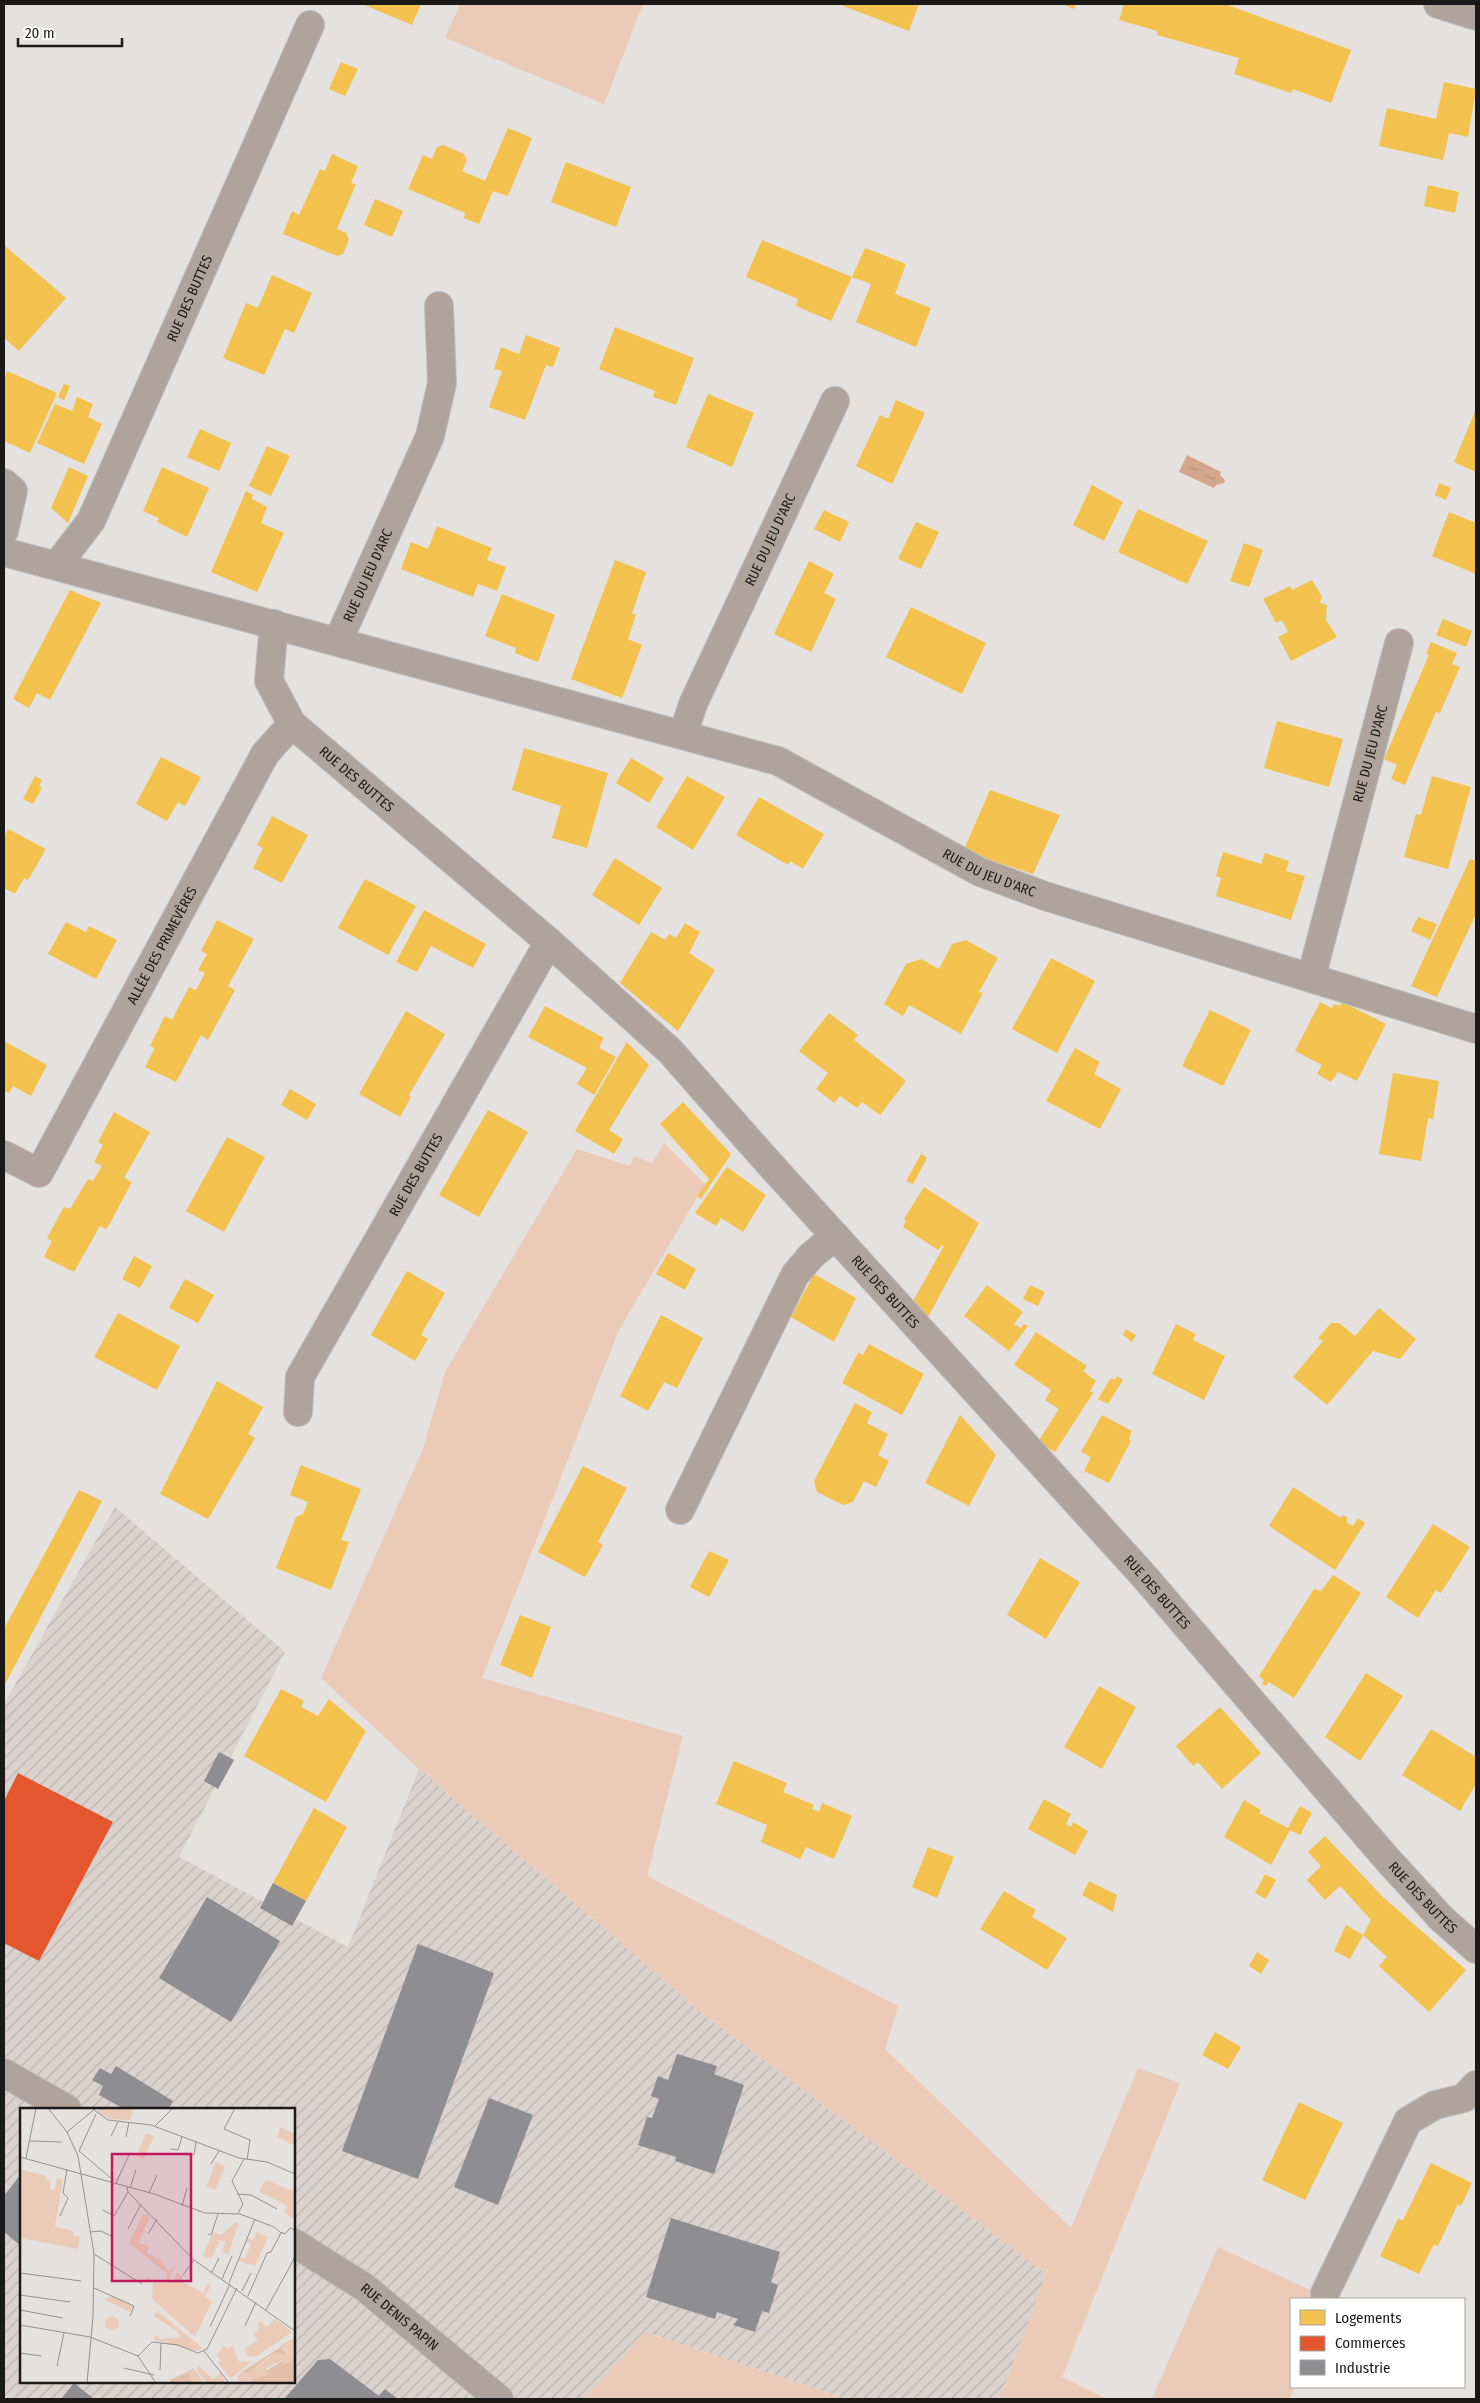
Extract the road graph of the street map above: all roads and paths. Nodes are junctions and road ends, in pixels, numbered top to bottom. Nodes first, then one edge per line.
1 (1438, 4) edge
2 (1476, 16) edge
3 (310, 25) dead end
4 (439, 306) dead end
5 (835, 401) dead end
6 (4, 483) edge
7 (4, 531) edge
8 (4, 552) edge
9 (57, 566) junction
10 (274, 624) junction
11 (338, 641) junction
12 (1399, 643) dead end
13 (292, 724) junction
14 (684, 735) junction
15 (549, 942) junction
16 (1311, 978) junction
17 (1476, 1029) edge
18 (4, 1154) edge
19 (835, 1236) junction
20 (298, 1412) dead end
21 (680, 1510) dead end
22 (1476, 1949) edge
23 (4, 2073) edge
24 (1476, 2085) edge
25 (66, 2108) edge
26 (295, 2244) edge
27 (1325, 2293) dead end
28 (499, 2399) edge

1 - 2 street
3 - 9 street, RUE DES BUTTES
4 - 11 street, RUE DU JEU D'ARC
5 - 14 street, RUE DU JEU D'ARC
6 - 7 street
8 - 9 street, RUE DU JEU D'ARC
9 - 10 street, RUE DU JEU D'ARC
10 - 11 street, RUE DU JEU D'ARC
10 - 13 street, RUE DES BUTTES
11 - 14 street, RUE DU JEU D'ARC
12 - 16 street, RUE DU JEU D'ARC
13 - 15 street, RUE DES BUTTES
13 - 18 street, ALLÉE DES PRIMEVÈRES
14 - 16 street, RUE DU JEU D'ARC
15 - 19 street, RUE DES BUTTES
15 - 20 street, RUE DES BUTTES
16 - 17 street, RUE DU JEU D'ARC
19 - 21 street
19 - 22 street, RUE DES BUTTES
23 - 25 street
24 - 27 street
26 - 28 street, RUE DENIS PAPIN

